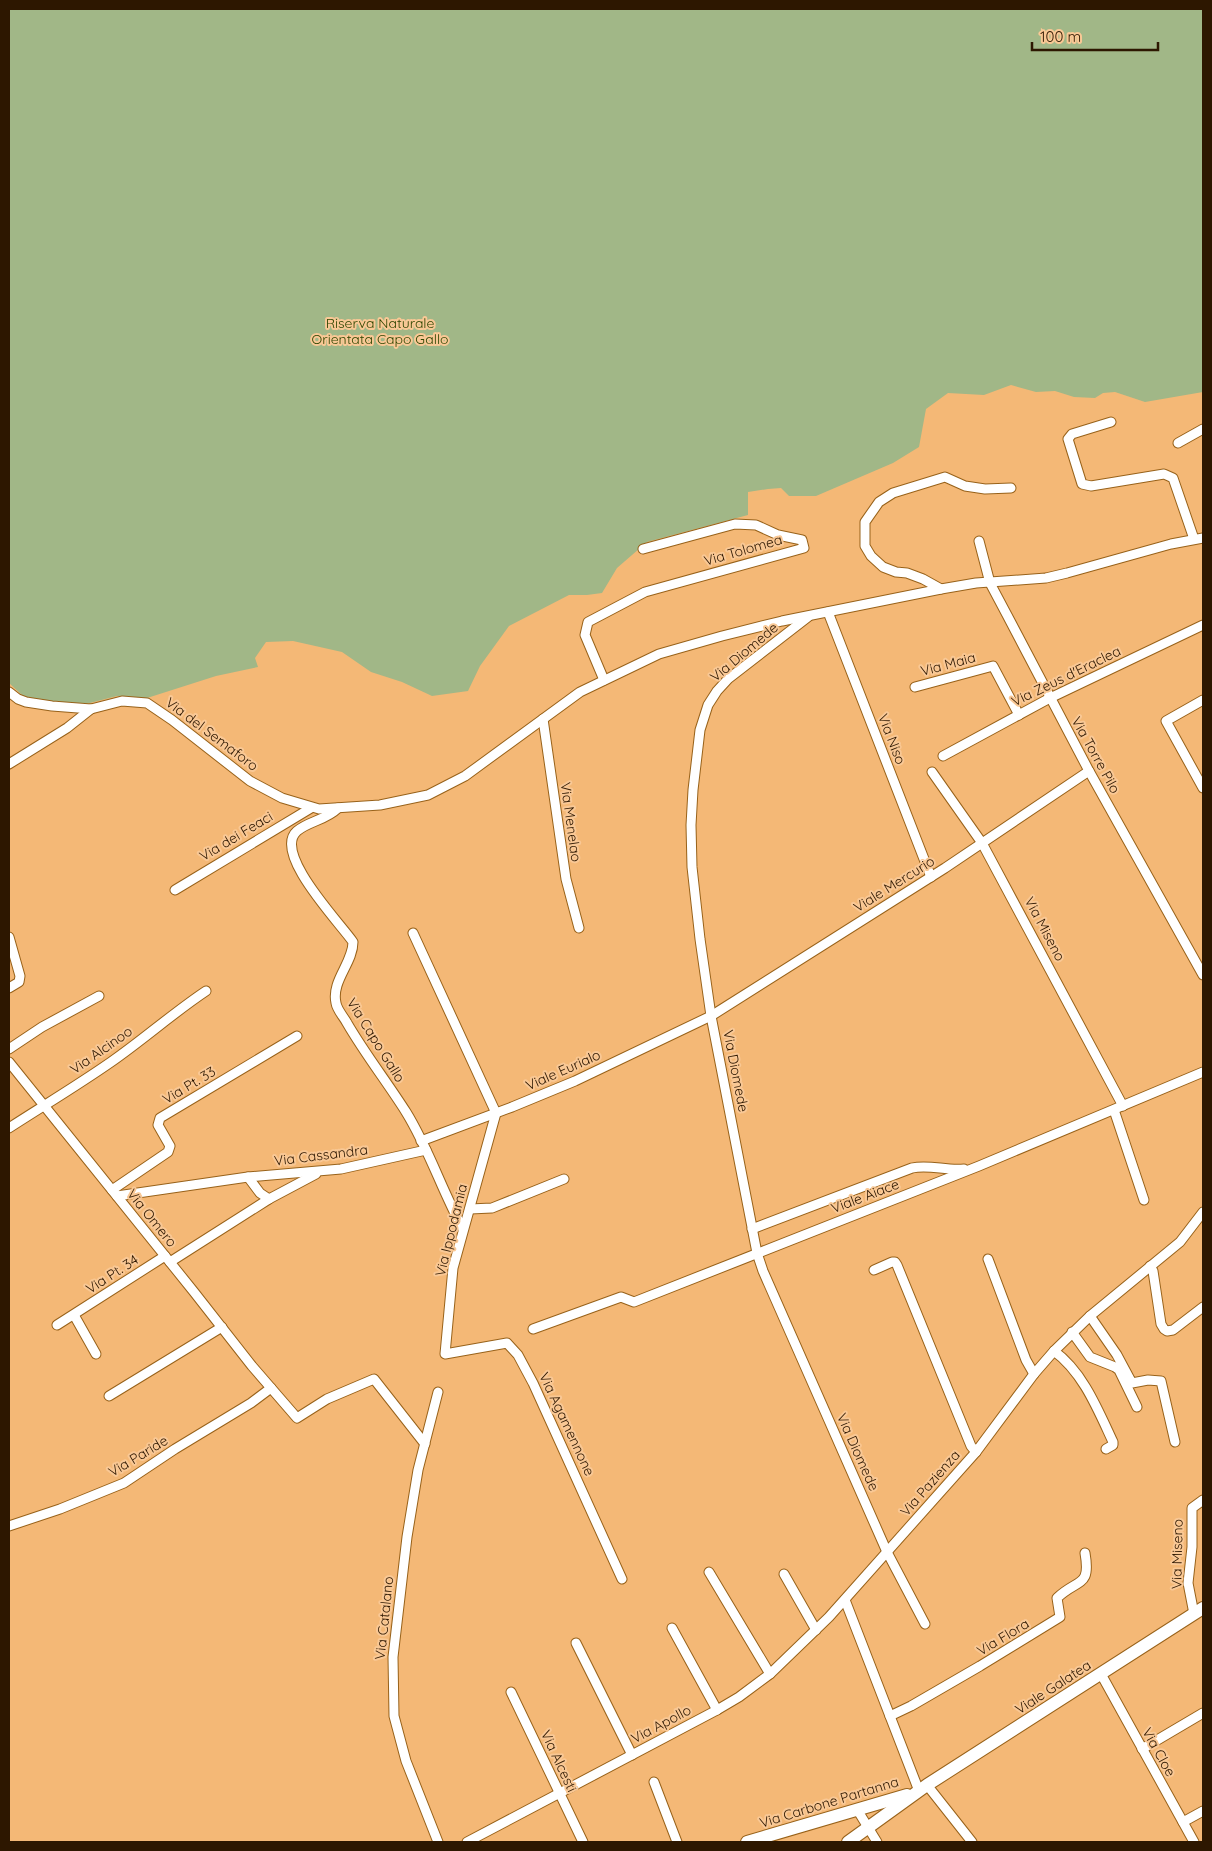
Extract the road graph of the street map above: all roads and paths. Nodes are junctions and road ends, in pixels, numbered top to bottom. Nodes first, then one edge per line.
1 (1111, 422) dead end
2 (1203, 428) edge
3 (1178, 443) dead end
4 (1011, 488) dead end
5 (1199, 538) edge
6 (979, 541) dead end
7 (643, 549) dead end
8 (990, 583) junction
9 (942, 589) junction
10 (828, 612) junction
11 (809, 616) junction
12 (1203, 625) edge
13 (604, 680) junction
14 (915, 687) dead end
15 (9, 692) edge
16 (1050, 698) junction
17 (1203, 700) edge
18 (91, 709) junction
19 (1019, 715) junction
20 (543, 719) junction
21 (943, 756) dead end
22 (9, 764) edge
23 (1089, 771) junction
24 (932, 772) dead end
25 (1203, 788) edge
26 (311, 808) junction
27 (338, 808) junction
28 (982, 843) junction
29 (931, 877) junction
30 (174, 890) dead end
31 (579, 928) dead end
32 (413, 933) dead end
33 (9, 937) edge
34 (1203, 975) edge
35 (9, 988) edge
36 (206, 991) dead end
37 (99, 996) dead end
38 (712, 1016) junction
39 (298, 1036) dead end
40 (9, 1050) edge
41 (9, 1062) edge
42 (1203, 1072) edge
43 (44, 1105) junction
44 (1123, 1106) junction
45 (1114, 1110) junction
46 (496, 1114) junction
47 (9, 1128) edge
48 (424, 1146) junction
49 (979, 1166) junction
50 (341, 1169) junction
51 (248, 1177) junction
52 (564, 1179) dead end
53 (114, 1193) junction
54 (269, 1199) junction
55 (1144, 1200) dead end
56 (470, 1208) junction
57 (1203, 1212) edge
58 (463, 1229) junction
59 (752, 1229) junction
60 (757, 1253) junction
61 (167, 1259) junction
62 (988, 1259) dead end
63 (1150, 1266) junction
64 (874, 1270) dead end
65 (1203, 1306) edge
66 (74, 1315) junction
67 (1090, 1316) junction
68 (57, 1326) dead end
69 (222, 1328) junction
70 (533, 1329) dead end
71 (1072, 1332) junction
72 (1054, 1350) junction
73 (96, 1354) dead end
74 (445, 1354) joint
75 (1034, 1374) junction
76 (273, 1390) junction
77 (438, 1392) dead end
78 (109, 1396) dead end
79 (1137, 1407) dead end
80 (1175, 1442) dead end
81 (425, 1444) junction
82 (1106, 1449) dead end
83 (976, 1452) junction
84 (1203, 1500) edge
85 (9, 1526) edge
86 (887, 1552) junction
87 (1085, 1553) dead end
88 (709, 1572) dead end
89 (784, 1574) dead end
90 (622, 1579) dead end
91 (845, 1600) junction
92 (1201, 1610) edge
93 (926, 1624) dead end
94 (672, 1628) dead end
95 (816, 1630) junction
96 (576, 1643) dead end
97 (770, 1674) junction
98 (1101, 1674) junction
99 (511, 1692) dead end
100 (717, 1710) junction
101 (1203, 1714) edge
102 (890, 1716) junction
103 (1142, 1749) junction
104 (632, 1755) junction
105 (654, 1782) dead end
106 (923, 1788) junction
107 (559, 1793) junction
108 (858, 1811) junction
109 (1203, 1811) edge
110 (1183, 1822) junction
111 (868, 1828) junction
112 (438, 1842) edge
113 (467, 1842) edge
114 (583, 1842) edge
115 (676, 1842) edge
116 (748, 1842) edge
117 (848, 1842) edge
118 (877, 1842) edge
119 (972, 1842) edge
120 (1194, 1842) edge

1 - 5 street
2 - 3 street
4 - 9 street
5 - 8 street
6 - 8 street, Via Torre Pilo
7 - 13 street, Via Tolomea
8 - 9 street
8 - 16 street, Via Torre Pilo
9 - 10 street
10 - 11 street
10 - 29 street, Via Niso
11 - 13 street
11 - 38 street, Via Diomede
12 - 16 street, Via Zeus d'Eraclea
13 - 20 street
14 - 19 street, Via Maia
15 - 18 street, Via del Semaforo
16 - 19 street, Via Zeus d'Eraclea
16 - 23 street, Via Torre Pilo
17 - 25 street
18 - 22 street
18 - 26 street, Via del Semaforo
19 - 21 street, Via Zeus d'Eraclea
20 - 27 street
20 - 31 street, Via Menelao
23 - 28 street, Viale Mercurio
23 - 34 street, Via Torre Pilo
24 - 28 street, Via Miseno
26 - 27 street, Via del Semaforo
26 - 30 street, Via dei Feaci
27 - 48 street, Via Capo Gallo
28 - 29 street, Viale Mercurio
28 - 44 street, Via Miseno
29 - 38 street, Viale Mercurio
32 - 46 street
33 - 35 street
36 - 43 street, Via Alcinoo
37 - 40 street
38 - 46 street, Viale Eurialo
38 - 59 street, Via Diomede
39 - 53 street, Via Pt. 33
41 - 43 street, Via Omero
42 - 44 street, Viale Aiace
43 - 47 street, Via Alcinoo
43 - 53 street, Via Omero
44 - 45 street, Viale Aiace
45 - 49 street, Viale Aiace
45 - 55 street
46 - 48 street, Viale Eurialo
46 - 56 street, Via Ippodamia
48 - 50 street, Via Cassandra
48 - 58 street, Via Capo Gallo
49 - 59 street
49 - 60 street, Viale Aiace
50 - 51 street, Via Cassandra
50 - 54 street
51 - 53 street
51 - 54 street
52 - 56 street
53 - 61 street, Via Omero
54 - 61 street
56 - 58 street, Via Ippodamia
57 - 63 street, Via Pazienza
58 - 74 street, Via Ippodamia
59 - 60 street, Via Diomede
60 - 70 street, Viale Aiace
60 - 86 street, Via Diomede
61 - 66 street, Via Pt. 34
61 - 69 street, Via Omero
62 - 75 street
63 - 65 street
63 - 67 street, Via Pazienza
64 - 83 street
66 - 68 street, Via Pt. 34
66 - 73 street
67 - 71 street, Via Pazienza
67 - 80 street
69 - 76 street, Via Omero
69 - 78 street
71 - 72 street, Via Pazienza
71 - 79 street
72 - 75 street, Via Pazienza
72 - 82 street
74 - 90 street, Via Agamennone
75 - 83 street, Via Pazienza
76 - 81 street, Via Omero
76 - 85 street, Via Paride
77 - 81 street, Via Catalano
81 - 112 street, Via Catalano
83 - 86 street, Via Pazienza
84 - 92 street, Via Miseno
86 - 91 street, Via Pazienza
86 - 93 street, Via Diomede
87 - 102 street, Via Flora
88 - 97 street
89 - 95 street
91 - 95 street, Via Apollo
91 - 102 street
92 - 98 main road, Viale Galatea
94 - 100 street
95 - 97 street, Via Apollo
96 - 104 street
97 - 100 street, Via Apollo
98 - 103 street, Via Cloe
98 - 106 main road, Viale Galatea
99 - 107 street, Via Alcesti
100 - 104 street, Via Apollo
101 - 103 street
102 - 106 street
103 - 110 street, Via Cloe
104 - 107 street, Via Apollo
105 - 115 street
106 - 108 main road, Via Carbone Partanna
106 - 111 main road
106 - 119 street
107 - 113 street, Via Apollo
107 - 114 street, Via Alcesti
108 - 111 street
108 - 116 main road, Via Carbone Partanna
109 - 110 street
110 - 120 street, Via Cloe
111 - 117 main road
111 - 118 street

